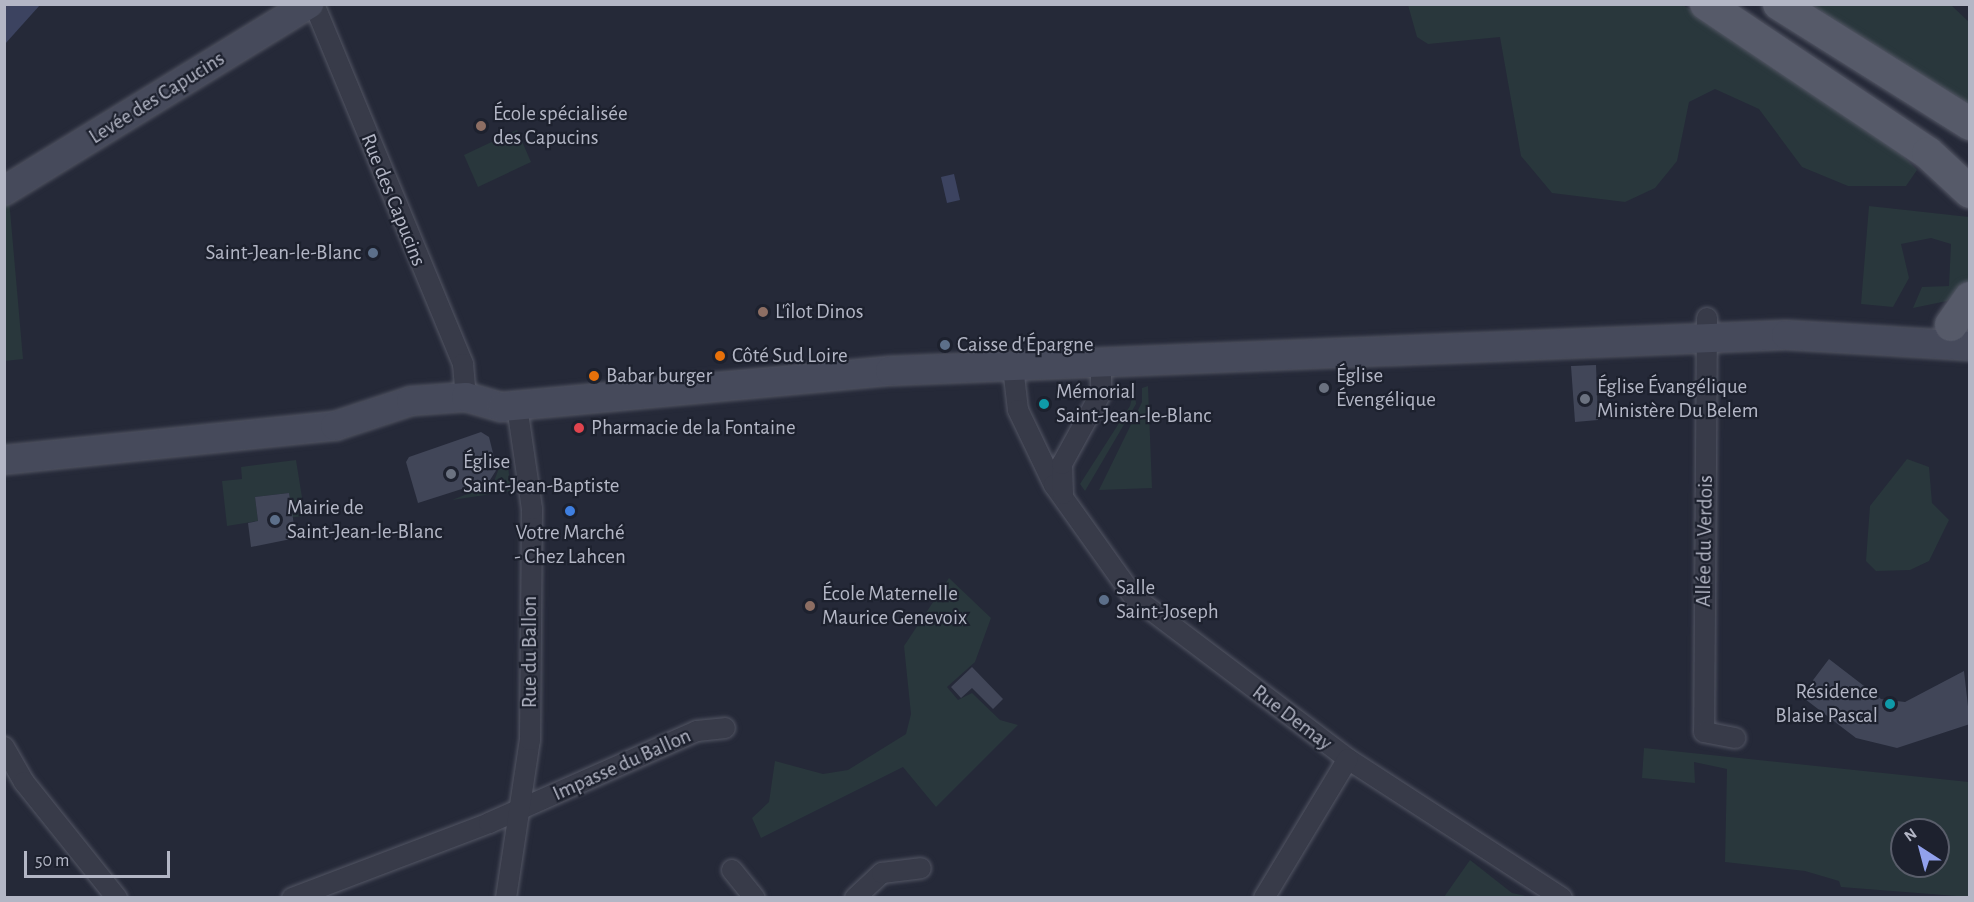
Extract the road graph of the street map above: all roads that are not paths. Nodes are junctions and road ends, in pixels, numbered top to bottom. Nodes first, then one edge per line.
1 (309, 4) edge
2 (314, 4) edge
3 (1706, 4) edge
4 (1779, 4) edge
5 (1970, 124) edge
6 (4, 191) edge
7 (1970, 192) edge
8 (1970, 298) edge
9 (1707, 329) junction
10 (1965, 333) edge
11 (1786, 335) junction
12 (1101, 364) junction
13 (1013, 367) junction
14 (466, 397) junction
15 (517, 406) junction
16 (1034, 444) junction
17 (1064, 456) junction
18 (4, 460) edge
19 (1063, 494) junction
20 (724, 728) dead end
21 (1735, 738) dead end
22 (4, 747) edge
23 (1348, 759) junction
24 (521, 809) junction
25 (921, 868) dead end
26 (732, 870) dead end
27 (117, 897) edge
28 (292, 897) edge
29 (506, 897) edge
30 (755, 897) edge
31 (855, 897) edge
32 (1264, 897) edge
33 (1562, 897) edge

1 - 6 main road, Levée des Capucins
2 - 14 street, Rue des Capucins
3 - 7 main road
4 - 5 main road
8 - 10 main road
9 - 11 main road
9 - 12 main road
9 - 21 street, Allée du Verdois
10 - 11 main road
10 - 11 main road
12 - 13 main road
12 - 17 street
13 - 15 main road
13 - 16 street, Rue Demay
14 - 15 main road
14 - 18 main road
15 - 24 street, Rue du Ballon
16 - 17 street
16 - 19 street, Rue Demay
17 - 19 street
19 - 23 street, Rue Demay
20 - 24 street, Impasse du Ballon
22 - 27 street
23 - 32 street
23 - 33 street, Rue Demay
24 - 28 street, Impasse du Ballon
24 - 29 street, Rue du Ballon
25 - 31 street
26 - 30 street

